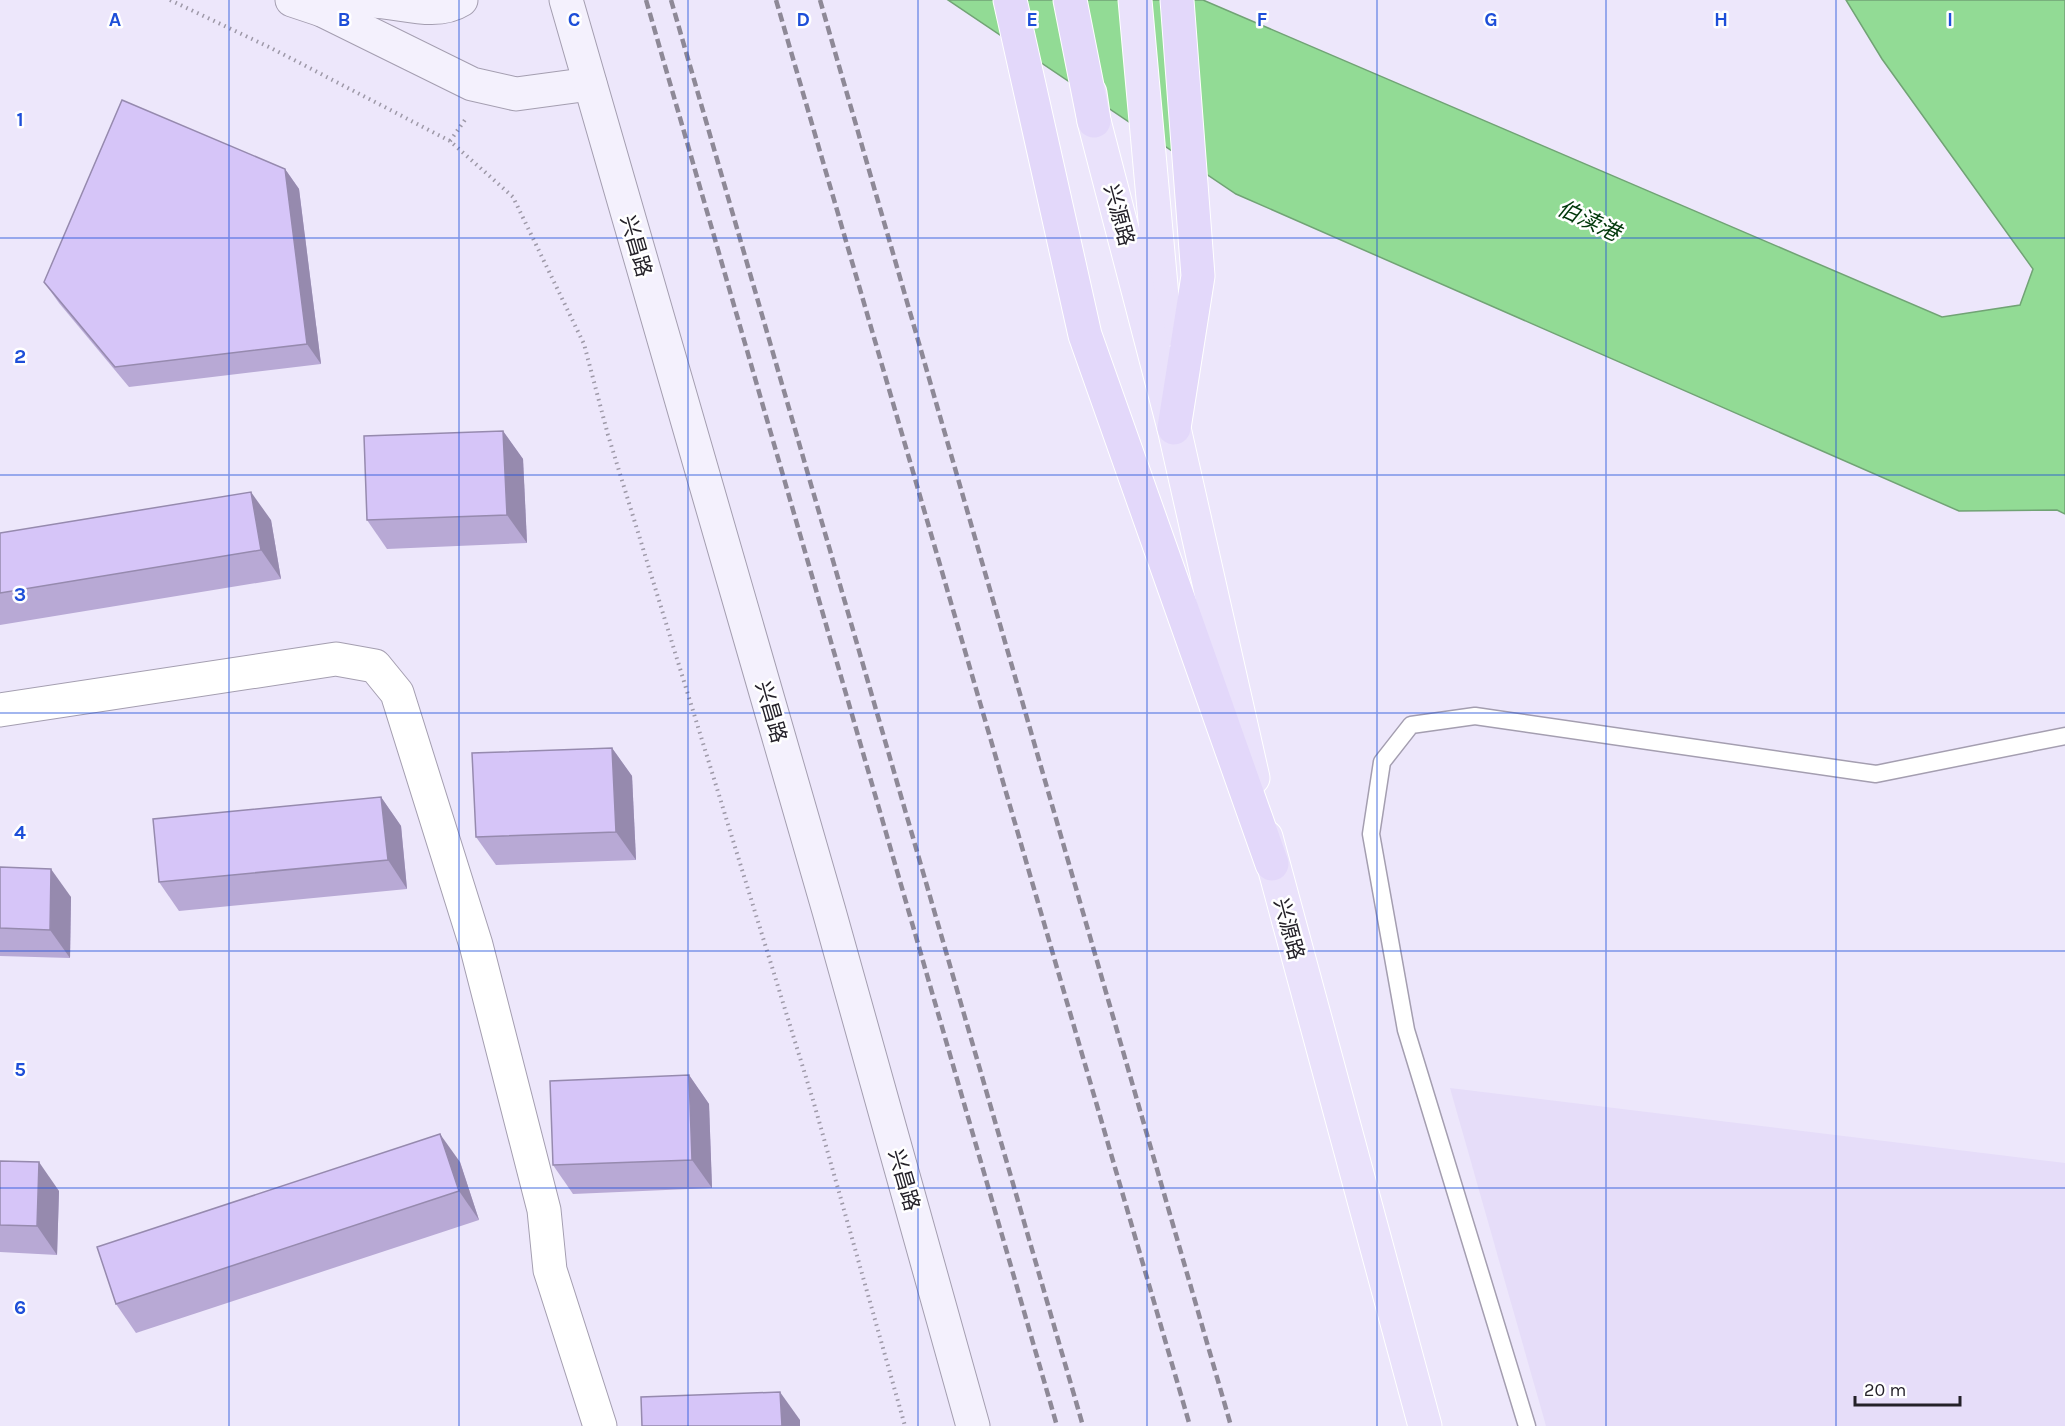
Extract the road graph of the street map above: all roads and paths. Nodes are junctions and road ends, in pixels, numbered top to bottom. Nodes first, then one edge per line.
1 (170, 0) edge
2 (461, 0) edge
3 (566, 0) edge
4 (1010, 0) edge
5 (1070, 0) edge
6 (1075, 0) edge
7 (1135, 0) edge
8 (1177, 0) edge
9 (307, 5) edge
10 (590, 84) junction
11 (1094, 121) junction
12 (1174, 428) junction
13 (0, 710) edge
14 (2065, 736) edge
15 (1272, 864) junction
16 (600, 1426) edge
17 (905, 1426) edge
18 (973, 1426) edge
19 (1425, 1426) edge
20 (1527, 1426) edge

1 - 17 path
2 - 9 main road
3 - 10 main road, 兴昌路
4 - 15 highway
5 - 11 highway
6 - 11 main road, 兴源路
7 - 12 main road, 兴源路
8 - 12 highway
9 - 10 main road
10 - 18 main road, 兴昌路
11 - 12 main road, 兴源路
12 - 15 main road, 兴源路
13 - 16 street
14 - 20 lane
15 - 19 main road, 兴源路

